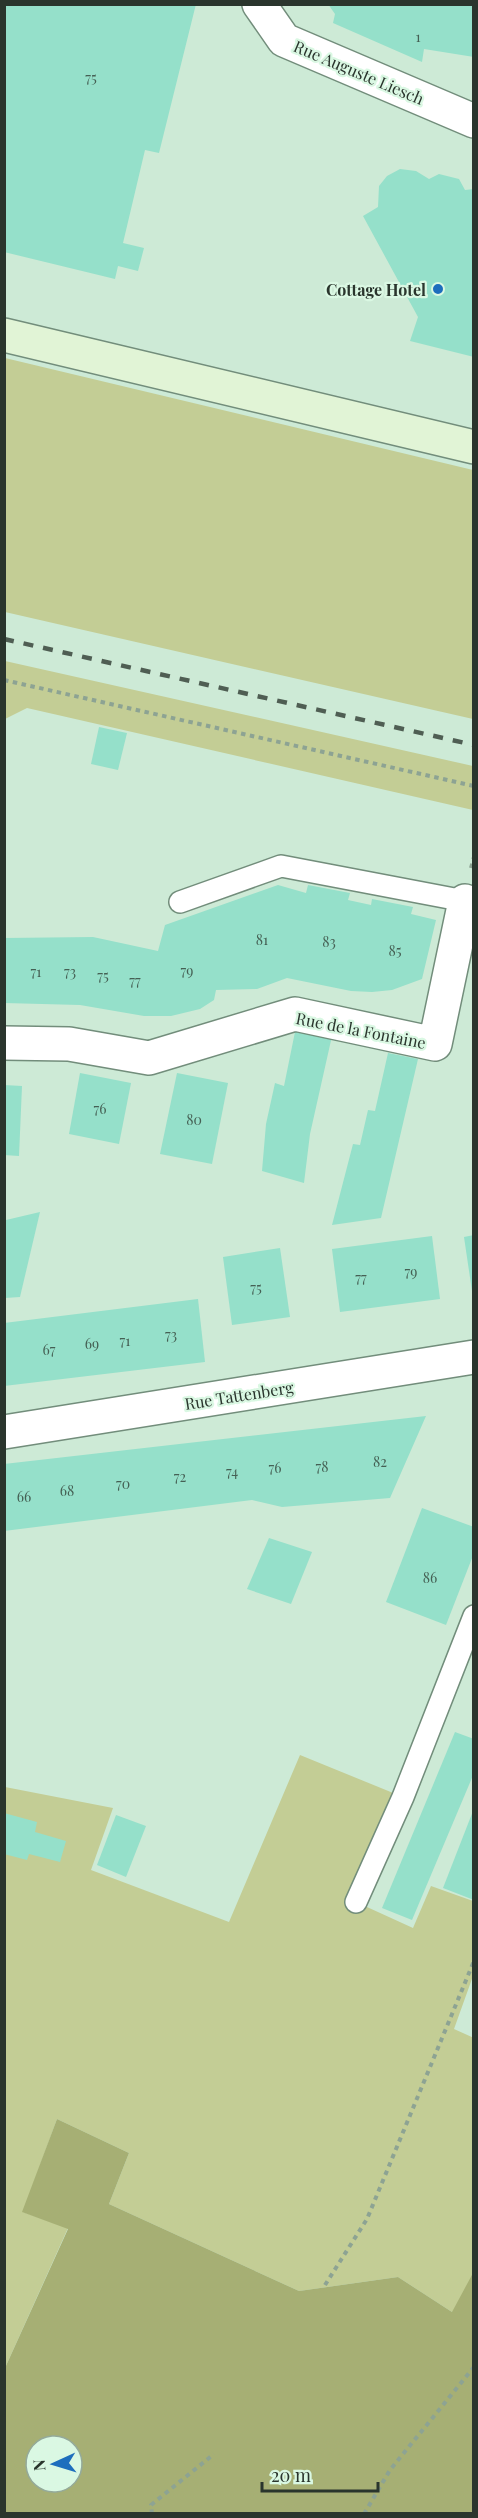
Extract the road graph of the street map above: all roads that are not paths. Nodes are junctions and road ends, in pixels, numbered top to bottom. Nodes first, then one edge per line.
1 (259, 4) edge
2 (474, 121) edge
3 (4, 335) edge
4 (474, 447) edge
5 (465, 901) joint
6 (180, 902) dead end
7 (4, 1043) edge
8 (474, 1357) edge
9 (4, 1432) edge
10 (474, 1616) edge
11 (356, 1902) dead end

1 - 2 street, Rue Auguste Liesch
3 - 4 main road
5 - 6 lane
5 - 7 street, Rue de la Fontaine
8 - 9 street, Rue Tattenberg
10 - 11 lane

